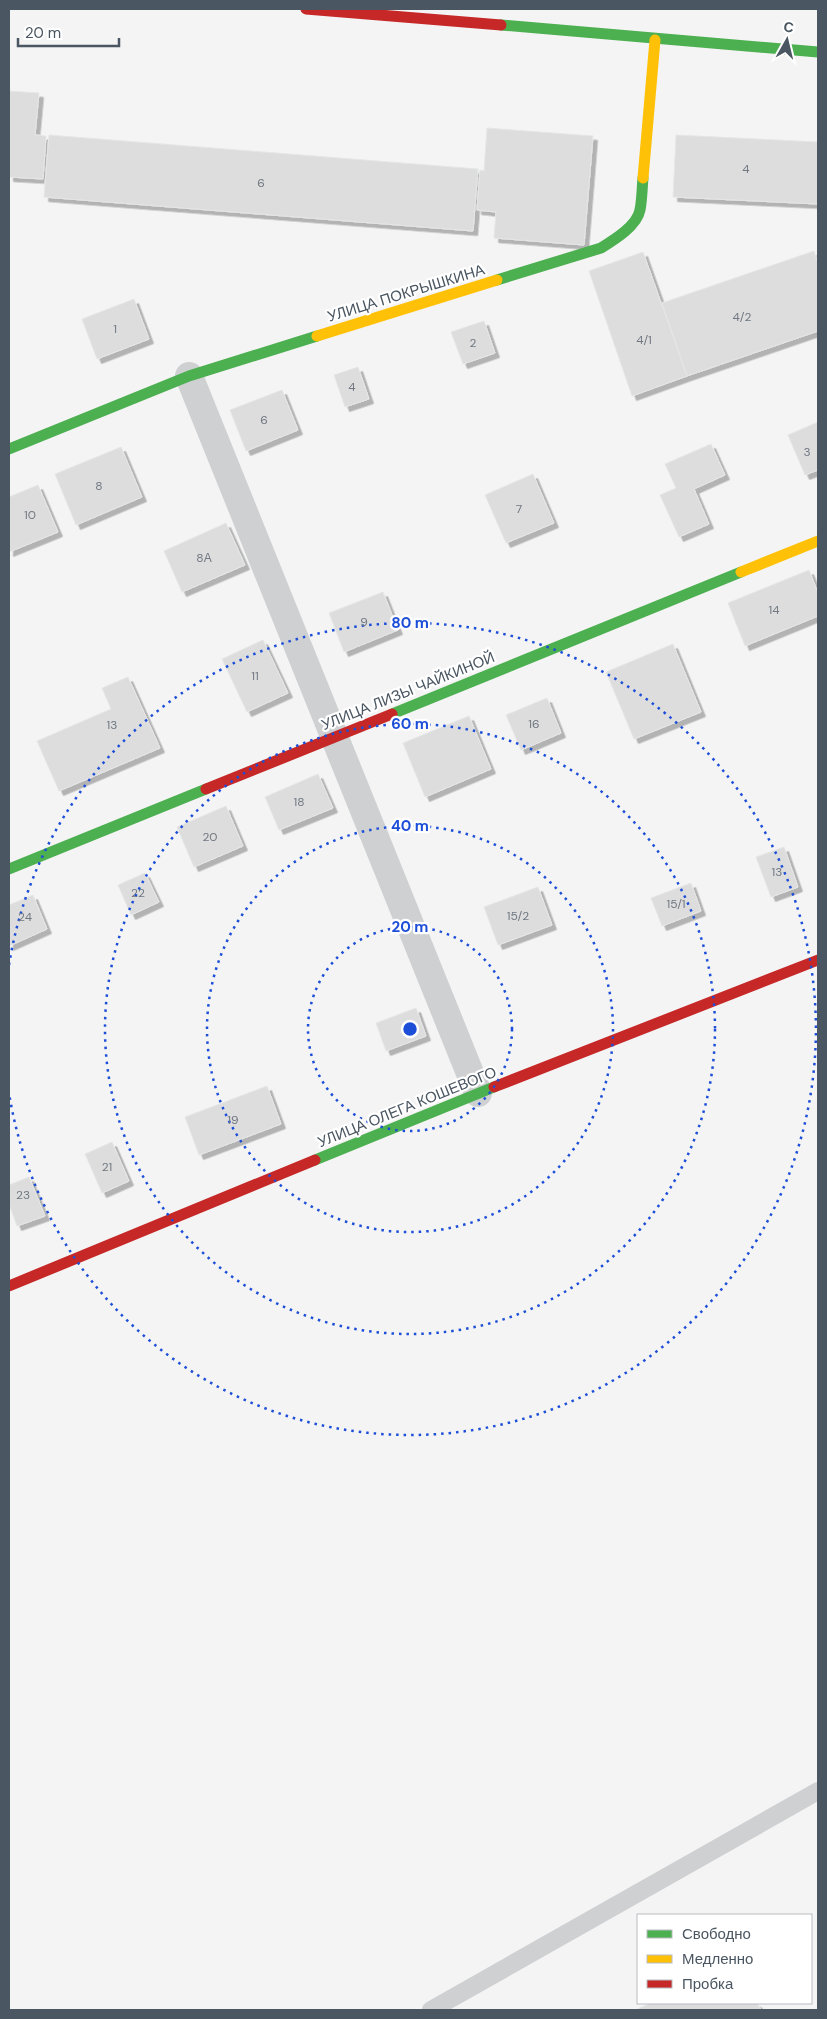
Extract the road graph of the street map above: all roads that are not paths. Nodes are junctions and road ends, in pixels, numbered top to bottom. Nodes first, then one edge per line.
1 (306, 9) edge
2 (656, 40) junction
3 (818, 52) edge
4 (189, 376) junction
5 (9, 449) edge
6 (818, 541) edge
7 (333, 737) junction
8 (9, 869) edge
9 (818, 960) edge
10 (478, 1093) junction
11 (9, 1286) edge
12 (818, 1791) edge
13 (431, 2010) edge

1 - 2 street
2 - 3 street
2 - 4 street, УЛИЦА ПОКРЫШКИНА
4 - 5 street, УЛИЦА ПОКРЫШКИНА
4 - 7 street
6 - 7 street, УЛИЦА ЛИЗЫ ЧАЙКИНОЙ
7 - 8 street, УЛИЦА ЛИЗЫ ЧАЙКИНОЙ
7 - 10 street
9 - 10 street, УЛИЦА ОЛЕГА КОШЕВОГО
10 - 11 street, УЛИЦА ОЛЕГА КОШЕВОГО
12 - 13 lane

